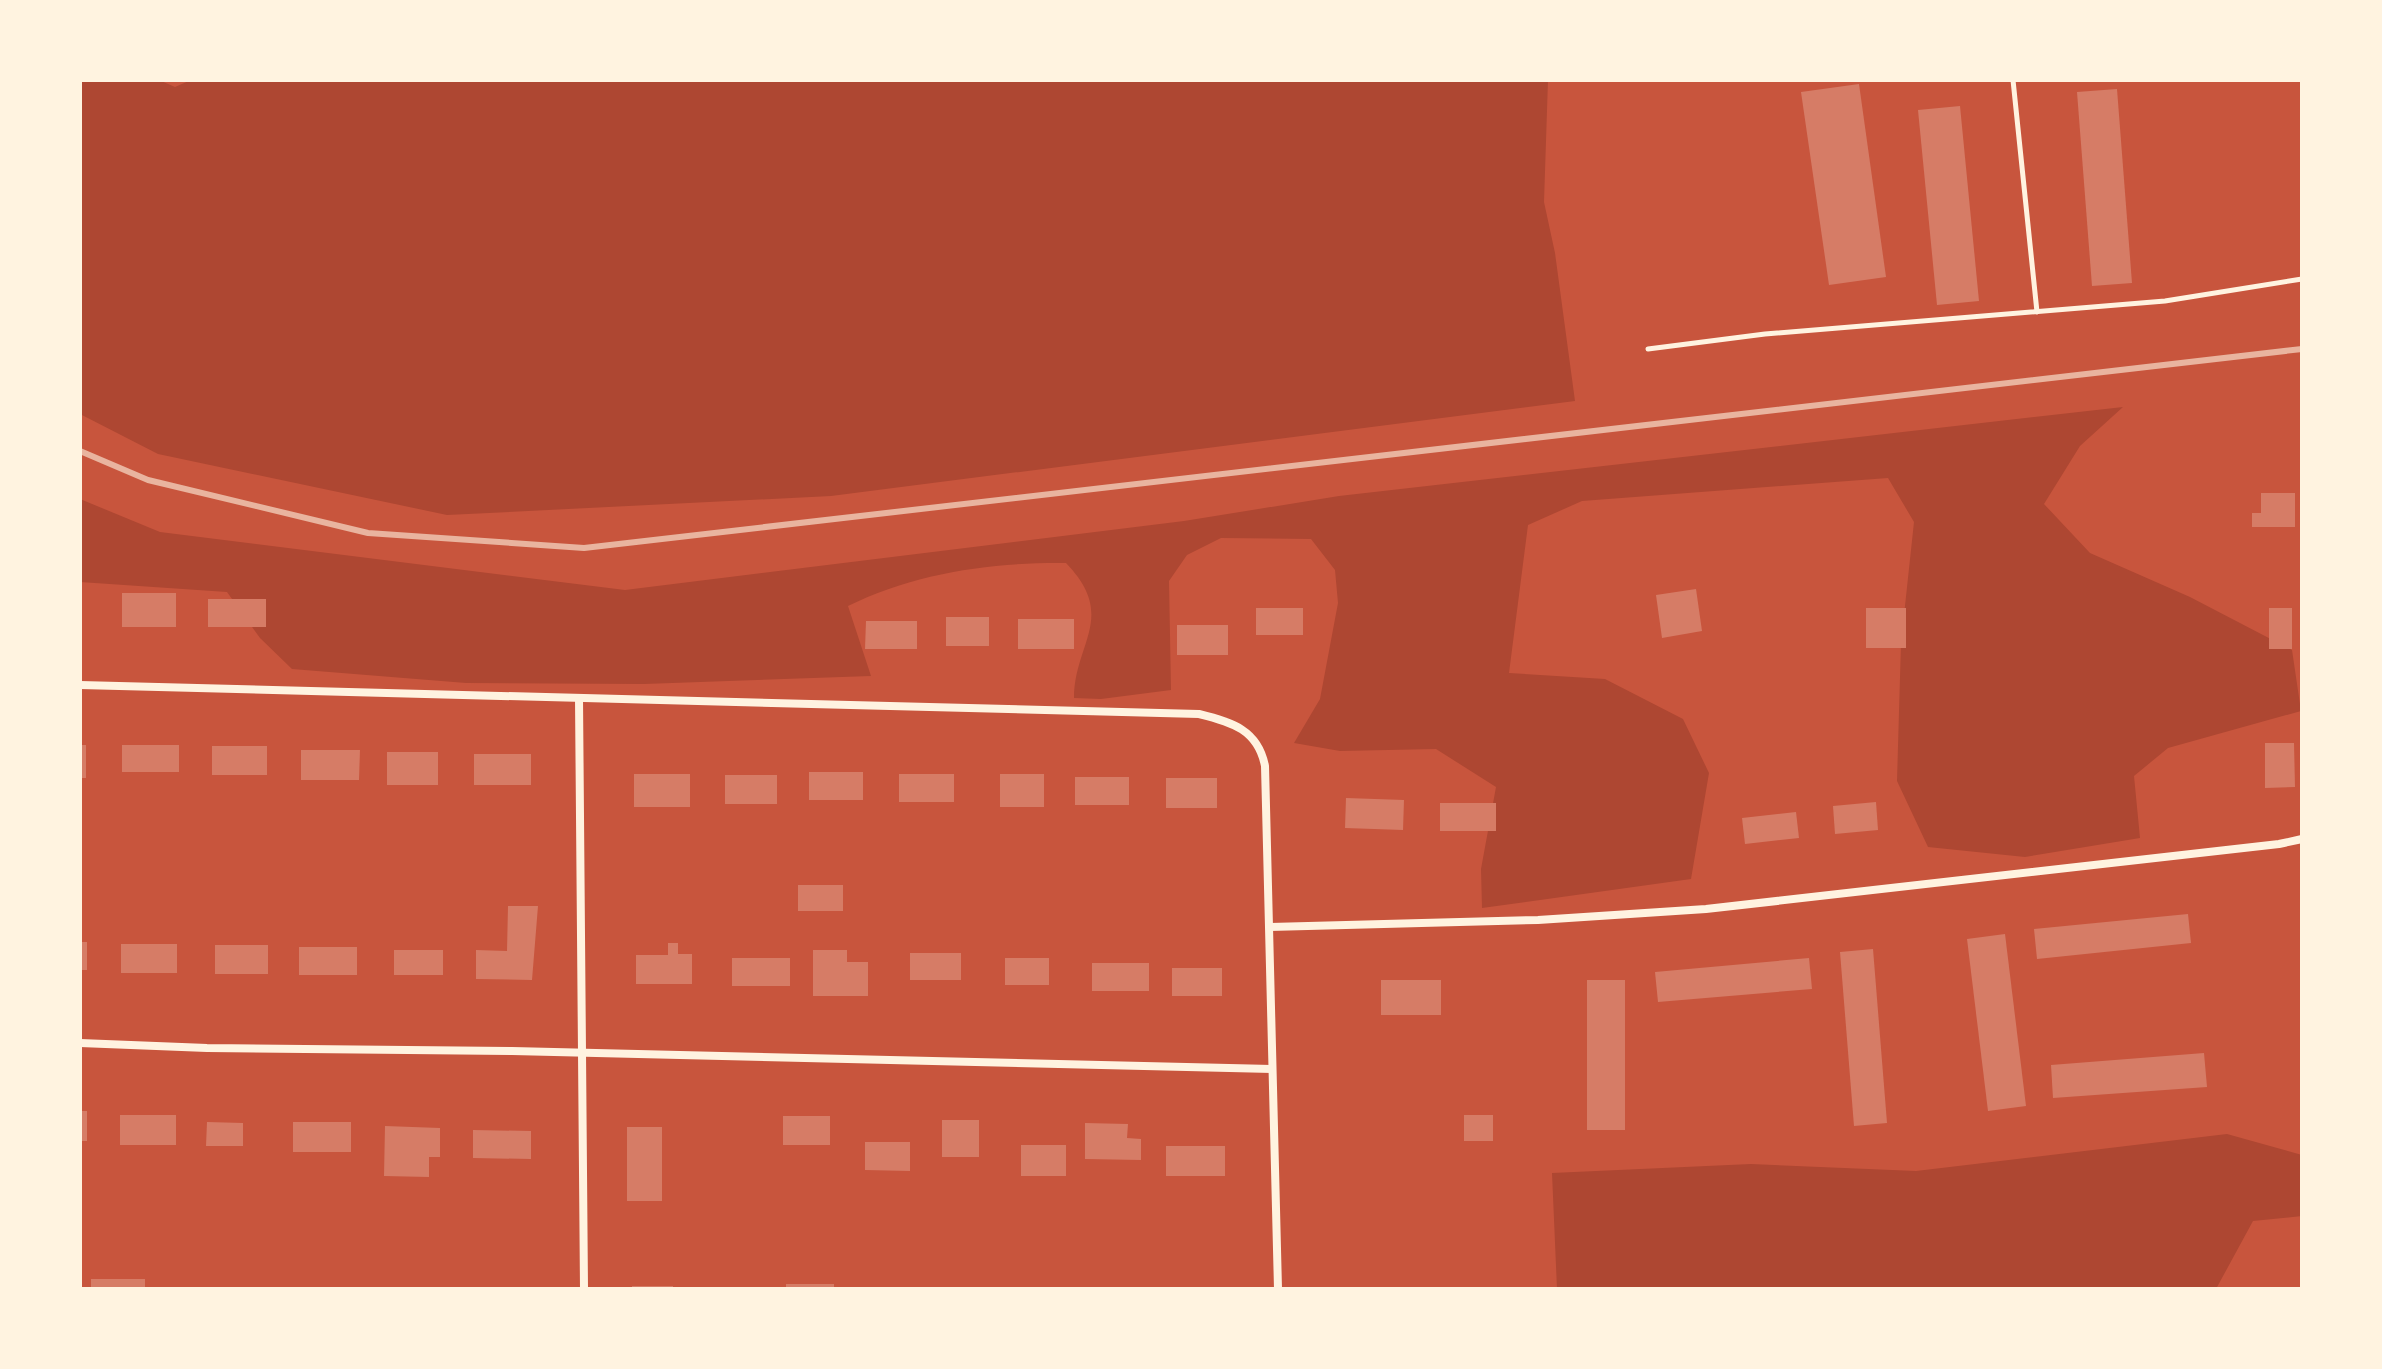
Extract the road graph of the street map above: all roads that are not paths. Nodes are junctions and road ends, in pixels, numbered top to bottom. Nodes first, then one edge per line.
1 (2013, 80) edge
2 (2302, 279) edge
3 (2037, 312) junction
4 (1648, 349) dead end
5 (80, 685) edge
6 (579, 698) junction
7 (2302, 839) edge
8 (1270, 927) junction
9 (80, 1043) edge
10 (581, 1053) junction
11 (1272, 1069) junction
12 (584, 1289) edge
13 (1278, 1289) edge

1 - 3 lane
2 - 3 lane
3 - 4 lane
5 - 6 street
6 - 8 street
6 - 10 street
7 - 8 street
8 - 11 street
9 - 10 street
10 - 11 street
10 - 12 street
11 - 13 street

